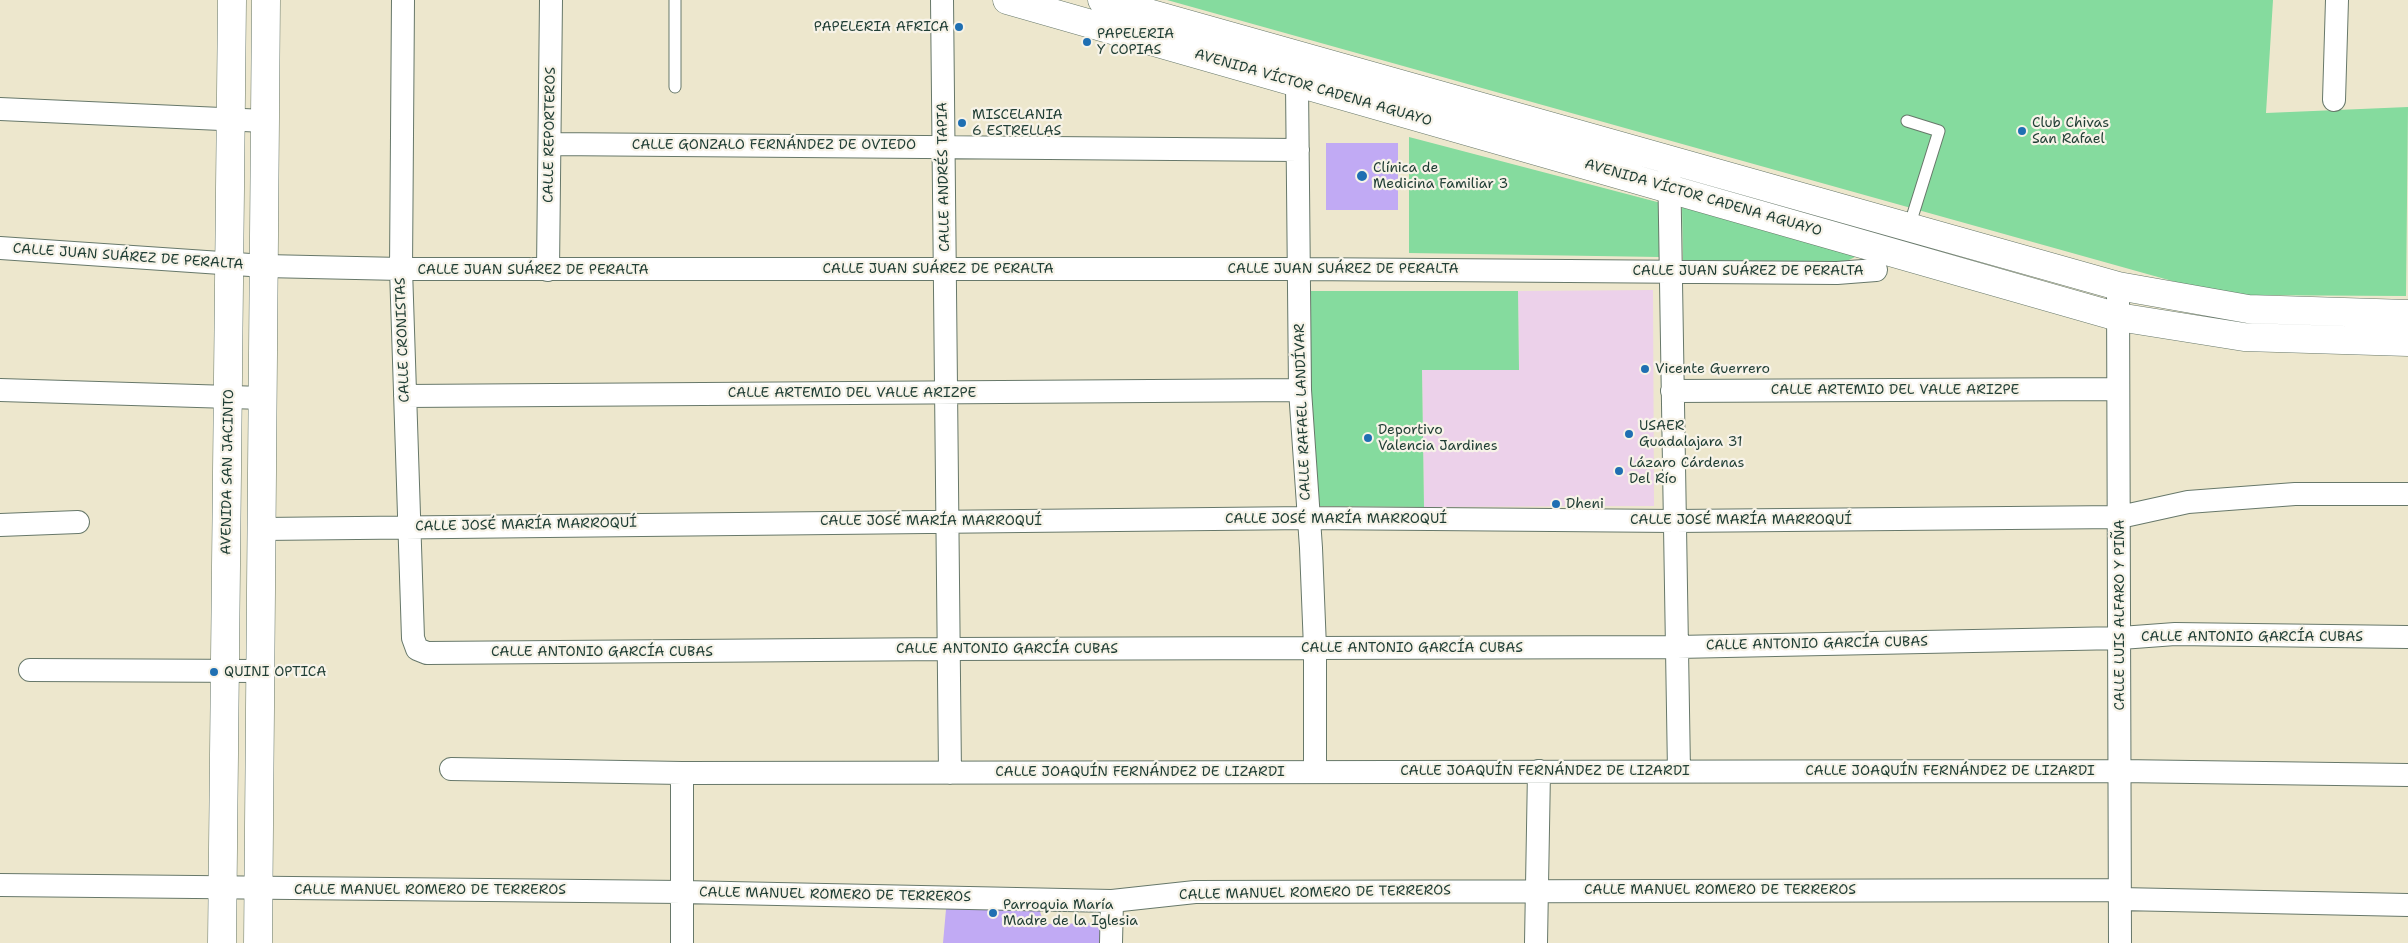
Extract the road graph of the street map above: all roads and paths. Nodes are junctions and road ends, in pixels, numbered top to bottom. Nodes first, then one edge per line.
1 (232, 0) edge
2 (266, 0) edge
3 (403, 0) edge
4 (551, 0) edge
5 (675, 0) edge
6 (942, 0) edge
7 (1007, 0) edge
8 (1102, 0) edge
9 (2337, 0) edge
10 (1060, 8) edge
11 (1297, 84) junction
12 (675, 87) dead end
13 (2334, 100) dead end
14 (0, 109) edge
15 (231, 120) junction
16 (1907, 121) dead end
17 (264, 122) junction
18 (550, 144) junction
19 (944, 146) junction
20 (1298, 150) junction
21 (1669, 159) junction
22 (1669, 189) junction
23 (1910, 227) junction
24 (0, 248) edge
25 (229, 263) junction
26 (265, 266) junction
27 (401, 269) junction
28 (945, 269) junction
29 (1299, 269) junction
30 (548, 270) junction
31 (1876, 270) dead end
32 (1670, 271) junction
33 (2118, 286) junction
34 (2408, 314) edge
35 (2118, 317) junction
36 (2408, 342) edge
37 (2118, 389) junction
38 (0, 390) edge
39 (1300, 390) junction
40 (1672, 391) junction
41 (946, 393) junction
42 (405, 396) junction
43 (229, 397) junction
44 (263, 398) junction
45 (2408, 494) edge
46 (2120, 516) junction
47 (1308, 518) junction
48 (948, 521) junction
49 (1675, 521) junction
50 (78, 522) dead end
51 (0, 525) edge
52 (409, 526) junction
53 (262, 529) junction
54 (2408, 637) edge
55 (2121, 638) junction
56 (1677, 647) junction
57 (1315, 648) junction
58 (417, 649) joint
59 (948, 649) junction
60 (30, 670) dead end
61 (260, 671) junction
62 (225, 672) junction
63 (451, 769) dead end
64 (1315, 771) junction
65 (1540, 771) junction
66 (1679, 771) junction
67 (2120, 771) junction
68 (682, 773) junction
69 (950, 773) junction
70 (2408, 775) edge
71 (0, 885) edge
72 (223, 886) junction
73 (259, 888) junction
74 (1537, 890) junction
75 (682, 892) junction
76 (2120, 894) junction
77 (1112, 901) junction
78 (2408, 904) edge
79 (222, 943) edge
80 (258, 943) edge
81 (682, 943) edge
82 (1111, 943) edge
83 (1536, 943) edge
84 (2120, 943) edge

1 - 15 street, AVENIDA SAN JACINTO
2 - 17 street
3 - 27 street, CALLE CRONISTAS
4 - 18 street, CALLE REPORTEROS
5 - 12 lane
6 - 19 street, CALLE ANDRÉS TAPIA
7 - 10 street, AVENIDA VÍCTOR CADENA AGUAYO
8 - 21 street, AVENIDA VÍCTOR CADENA AGUAYO
9 - 13 street
10 - 11 street, AVENIDA VÍCTOR CADENA AGUAYO
11 - 20 street, CALLE RAFAEL LANDÍVAR
11 - 22 street, AVENIDA VÍCTOR CADENA AGUAYO
14 - 15 street
15 - 17 street
15 - 25 street, AVENIDA SAN JACINTO
16 - 23 lane
17 - 26 street
18 - 19 street, CALLE GONZALO FERNÁNDEZ DE OVIEDO
18 - 30 street, CALLE REPORTEROS
19 - 20 street, CALLE GONZALO FERNÁNDEZ DE OVIEDO
19 - 28 street, CALLE ANDRÉS TAPIA
20 - 29 street, CALLE RAFAEL LANDÍVAR
21 - 22 street
21 - 23 street, AVENIDA VÍCTOR CADENA AGUAYO
22 - 32 street
22 - 35 street, AVENIDA VÍCTOR CADENA AGUAYO
23 - 33 street, AVENIDA VÍCTOR CADENA AGUAYO
24 - 25 street, CALLE JUAN SUÁREZ DE PERALTA
25 - 26 street, CALLE JUAN SUÁREZ DE PERALTA
25 - 43 street, AVENIDA SAN JACINTO
26 - 27 street, CALLE JUAN SUÁREZ DE PERALTA
26 - 44 street
27 - 30 street, CALLE JUAN SUÁREZ DE PERALTA
27 - 42 street, CALLE CRONISTAS
28 - 29 street, CALLE JUAN SUÁREZ DE PERALTA
28 - 30 street, CALLE JUAN SUÁREZ DE PERALTA
28 - 41 street, CALLE ANDRÉS TAPIA
29 - 32 street, CALLE JUAN SUÁREZ DE PERALTA
29 - 39 street, CALLE RAFAEL LANDÍVAR
31 - 32 street, CALLE JUAN SUÁREZ DE PERALTA
32 - 40 street
33 - 34 street, AVENIDA VÍCTOR CADENA AGUAYO
33 - 35 street, CALLE LUIS ALFARO Y PIÑA
35 - 36 street, AVENIDA VÍCTOR CADENA AGUAYO
35 - 37 street, CALLE LUIS ALFARO Y PIÑA
37 - 40 street, CALLE ARTEMIO DEL VALLE ARIZPE
37 - 46 street, CALLE LUIS ALFARO Y PIÑA
38 - 43 street
39 - 41 street, CALLE ARTEMIO DEL VALLE ARIZPE
39 - 47 street, CALLE RAFAEL LANDÍVAR
40 - 49 street
41 - 42 street, CALLE ARTEMIO DEL VALLE ARIZPE
41 - 48 street, CALLE ANDRÉS TAPIA
42 - 52 street, CALLE CRONISTAS
43 - 44 street
43 - 62 street, AVENIDA SAN JACINTO
44 - 53 street
45 - 46 street, CALLE JOSÉ MARÍA MARROQUÍ
46 - 49 street, CALLE JOSÉ MARÍA MARROQUÍ
46 - 55 street, CALLE LUIS ALFARO Y PIÑA
47 - 48 street, CALLE JOSÉ MARÍA MARROQUÍ
47 - 49 street, CALLE JOSÉ MARÍA MARROQUÍ
47 - 57 street, CALLE RAFAEL LANDÍVAR
48 - 52 street, CALLE JOSÉ MARÍA MARROQUÍ
48 - 59 street, CALLE ANDRÉS TAPIA
49 - 56 street
50 - 51 street
52 - 53 street, CALLE JOSÉ MARÍA MARROQUÍ
52 - 58 street, CALLE CRONISTAS
53 - 61 street
54 - 55 street, CALLE ANTONIO GARCÍA CUBAS
55 - 56 street, CALLE ANTONIO GARCÍA CUBAS
55 - 67 street, CALLE LUIS ALFARO Y PIÑA
56 - 57 street, CALLE ANTONIO GARCÍA CUBAS
56 - 66 street
57 - 59 street, CALLE ANTONIO GARCÍA CUBAS
57 - 64 street, CALLE RAFAEL LANDÍVAR
58 - 59 street, CALLE ANTONIO GARCÍA CUBAS
59 - 69 street, CALLE ANDRÉS TAPIA
60 - 62 street
61 - 62 street
61 - 73 street
62 - 72 street, AVENIDA SAN JACINTO
63 - 68 street, CALLE JOAQUÍN FERNÁNDEZ DE LIZARDI
64 - 65 street, CALLE JOAQUÍN FERNÁNDEZ DE LIZARDI
64 - 69 street, CALLE JOAQUÍN FERNÁNDEZ DE LIZARDI
65 - 66 street, CALLE JOAQUÍN FERNÁNDEZ DE LIZARDI
65 - 74 street
66 - 67 street, CALLE JOAQUÍN FERNÁNDEZ DE LIZARDI
67 - 70 street, CALLE JOAQUÍN FERNÁNDEZ DE LIZARDI
67 - 76 street, CALLE LUIS ALFARO Y PIÑA
68 - 69 street, CALLE JOAQUÍN FERNÁNDEZ DE LIZARDI
68 - 75 street
71 - 72 street, CALLE MANUEL ROMERO DE TERREROS
72 - 73 street, CALLE MANUEL ROMERO DE TERREROS
72 - 79 street, AVENIDA SAN JACINTO
73 - 75 street, CALLE MANUEL ROMERO DE TERREROS
73 - 80 street
74 - 76 street, CALLE MANUEL ROMERO DE TERREROS
74 - 77 street, CALLE MANUEL ROMERO DE TERREROS
74 - 83 street
75 - 77 street, CALLE MANUEL ROMERO DE TERREROS
75 - 81 street
76 - 78 street, CALLE MANUEL ROMERO DE TERREROS
76 - 84 street, CALLE LUIS ALFARO Y PIÑA
77 - 82 street

